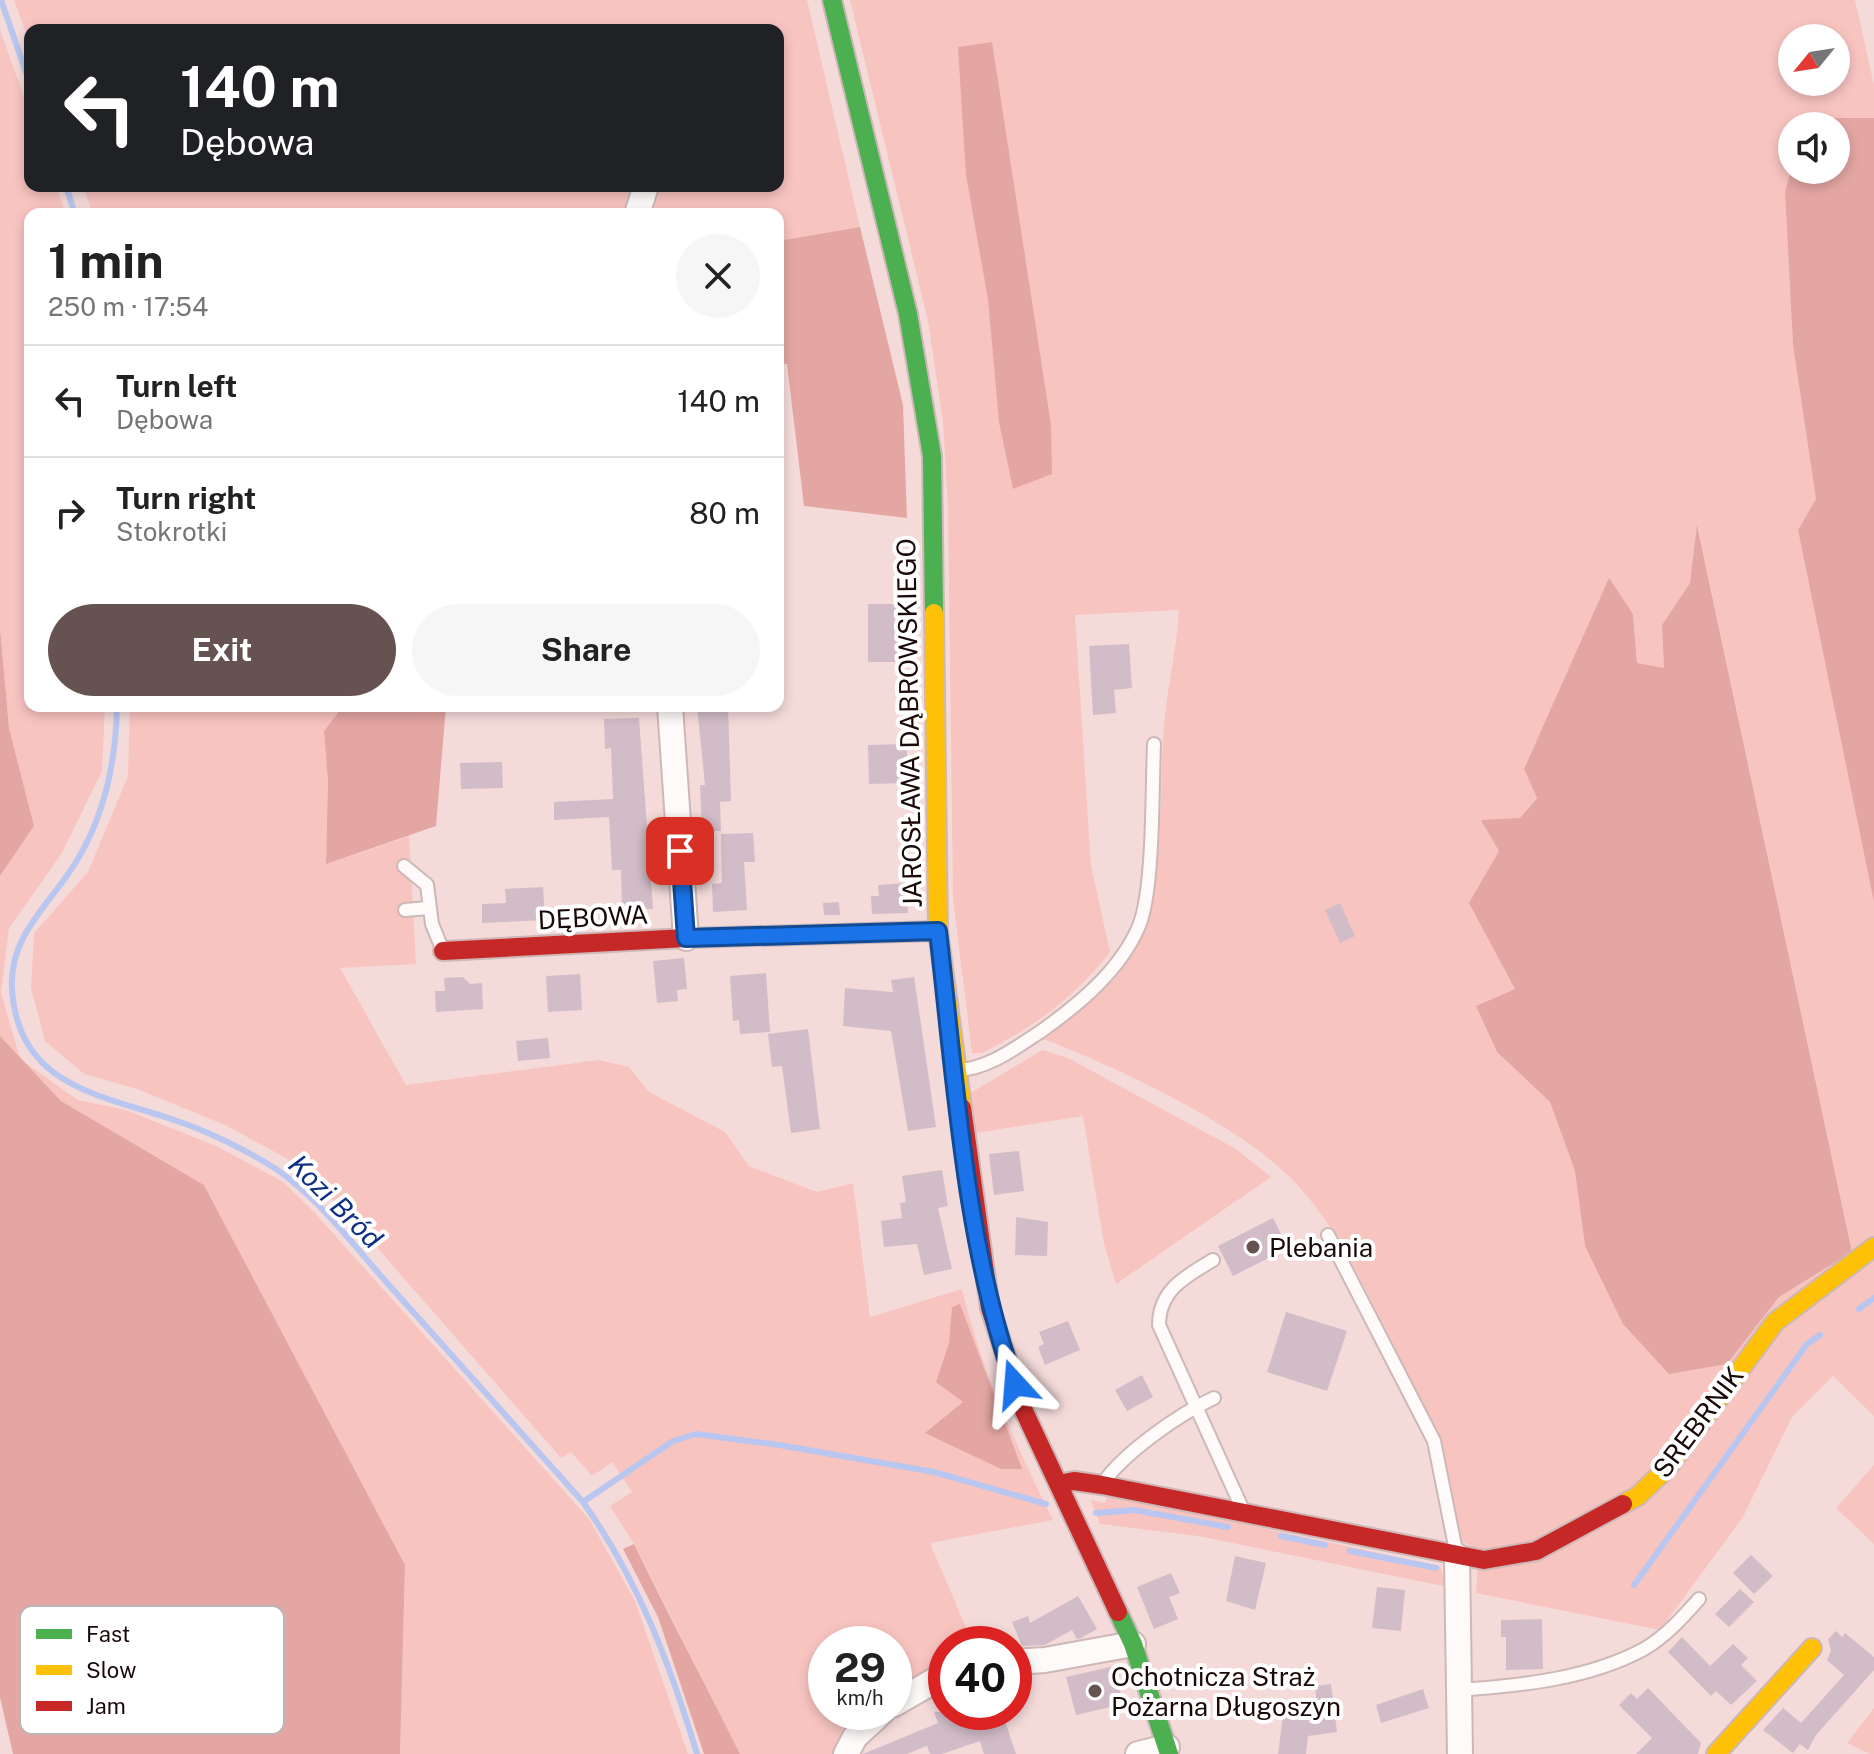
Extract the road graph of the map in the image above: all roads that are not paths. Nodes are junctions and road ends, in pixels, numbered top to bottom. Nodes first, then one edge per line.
1 (832, 0) edge
2 (670, 712) edge
3 (1154, 744) dead end
4 (404, 866) dead end
5 (428, 908) junction
6 (405, 910) dead end
7 (938, 931) junction
8 (686, 938) junction
9 (443, 951) joint
10 (955, 1070) junction
11 (1328, 1235) dead end
12 (1874, 1247) edge
13 (1213, 1260) dead end
14 (1214, 1398) dead end
15 (1195, 1407) junction
16 (1059, 1484) junction
17 (1102, 1485) junction
18 (1243, 1510) junction
19 (1457, 1556) junction
20 (1699, 1599) dead end
21 (1133, 1644) junction
22 (1812, 1648) dead end
23 (1032, 1661) edge
24 (1457, 1690) junction
25 (863, 1730) edge
26 (1168, 1751) edge
27 (846, 1754) edge
28 (1138, 1754) edge
29 (1460, 1754) edge
30 (1716, 1754) edge

1 - 7 street, JAROSŁAWA DĄBROWSKIEGO
2 - 8 street
3 - 10 lane
4 - 5 lane
5 - 6 lane
5 - 9 lane
7 - 8 street, DĘBOWA
7 - 10 street, JAROSŁAWA DĄBROWSKIEGO
8 - 9 street, DĘBOWA
10 - 16 street, JAROSŁAWA DĄBROWSKIEGO
11 - 19 lane
12 - 19 street, SREBRNIK
13 - 15 lane
14 - 15 lane
15 - 17 lane
15 - 18 lane
16 - 17 street, SREBRNIK
16 - 21 street, JAROSŁAWA DĄBROWSKIEGO
17 - 18 street, SREBRNIK
18 - 19 street, SREBRNIK
19 - 24 street
20 - 24 lane
21 - 23 street
21 - 26 street, JAROSŁAWA DĄBROWSKIEGO
22 - 30 street
24 - 29 street
25 - 27 street
26 - 28 street

